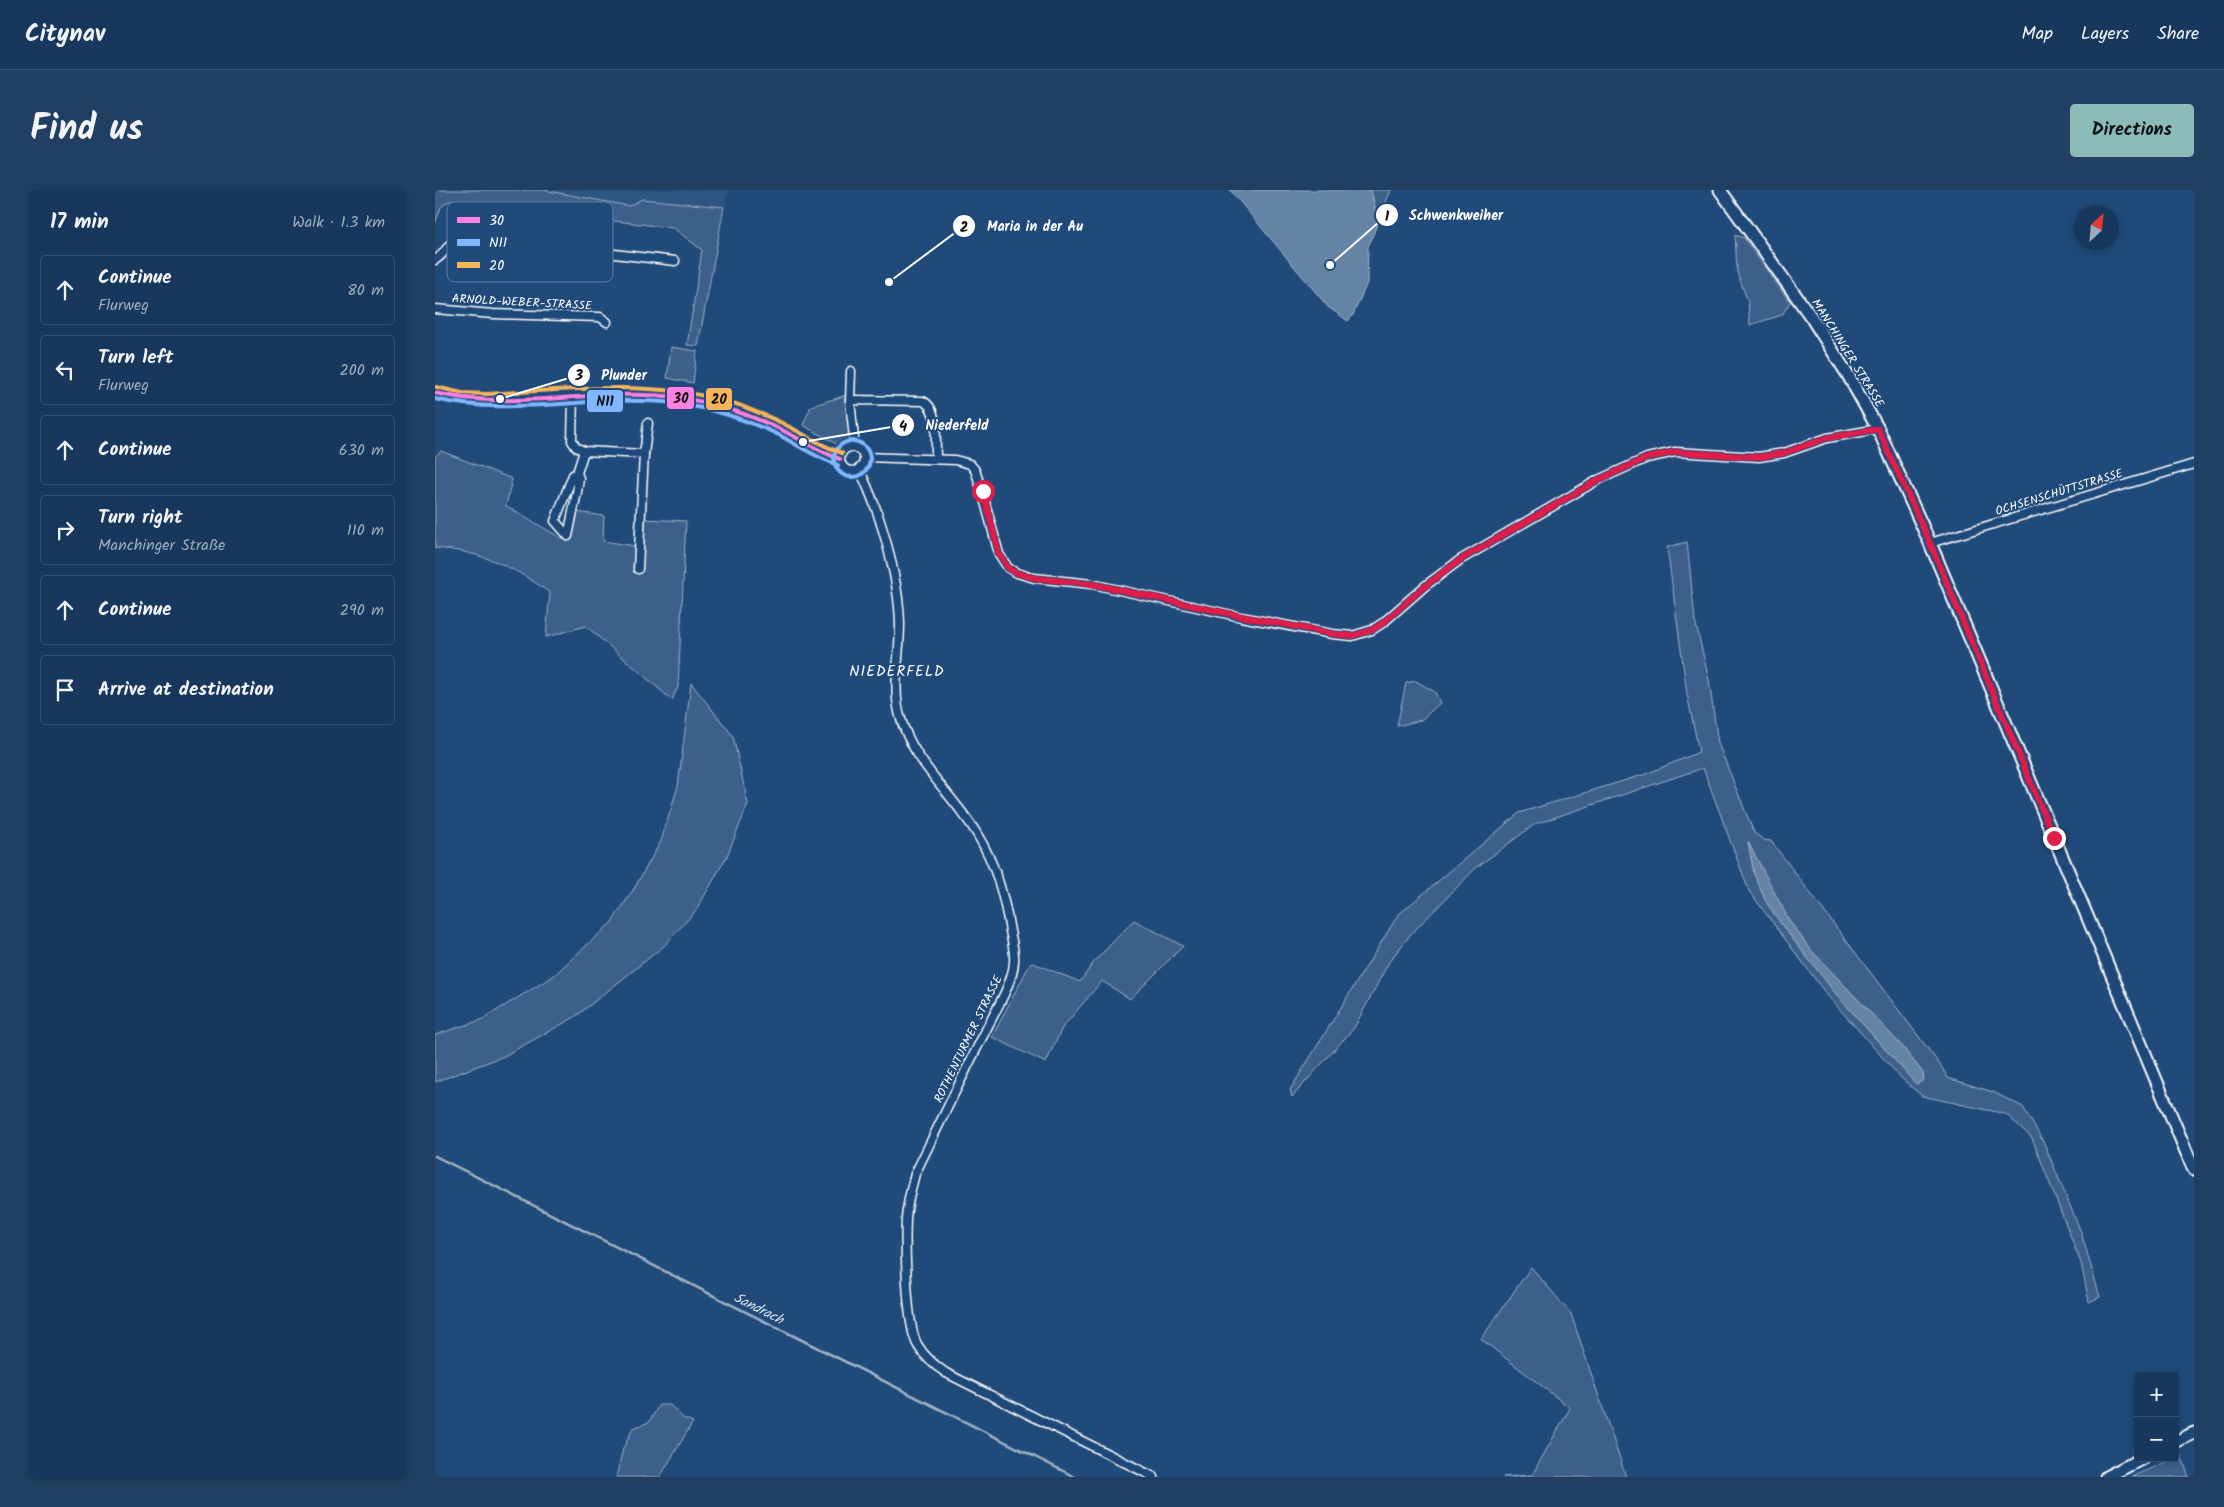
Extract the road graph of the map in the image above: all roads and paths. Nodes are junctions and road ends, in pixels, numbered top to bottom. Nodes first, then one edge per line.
1 (1720, 190) edge
2 (447, 247) edge
3 (613, 254) edge
4 (435, 260) edge
5 (675, 261) dead end
6 (435, 309) edge
7 (607, 322) dead end
8 (851, 371) dead end
9 (435, 393) edge
10 (573, 396) junction
11 (850, 400) junction
12 (648, 423) dead end
13 (1878, 429) junction
14 (855, 448) junction
15 (584, 451) junction
16 (644, 454) junction
17 (864, 457) junction
18 (840, 459) junction
19 (936, 459) junction
20 (2194, 464) edge
21 (859, 469) junction
22 (577, 473) junction
23 (1930, 543) junction
24 (638, 569) dead end
25 (2194, 1170) edge
26 (2194, 1433) edge
27 (2179, 1440) edge
28 (2135, 1462) edge
29 (1154, 1477) edge
30 (2106, 1477) edge

1 - 13 main road, MANCHINGER STRASSE
2 - 4 street
3 - 5 street
6 - 7 street, ARNOLD-WEBER-STRASSE
8 - 11 street
9 - 10 street
10 - 15 street
10 - 18 street
11 - 14 street
11 - 19 street
12 - 16 street
13 - 19 street
13 - 23 main road, MANCHINGER STRASSE
14 - 17 street
14 - 18 street
15 - 16 street
15 - 22 street
16 - 24 street
17 - 19 street
17 - 21 street
18 - 21 street
20 - 23 street, OCHSENSCHÜTTSTRASSE
21 - 29 street, ROTHENTURMER STRASSE
22 - 22 street
23 - 25 main road, MANCHINGER STRASSE
26 - 27 main road
28 - 30 main road

